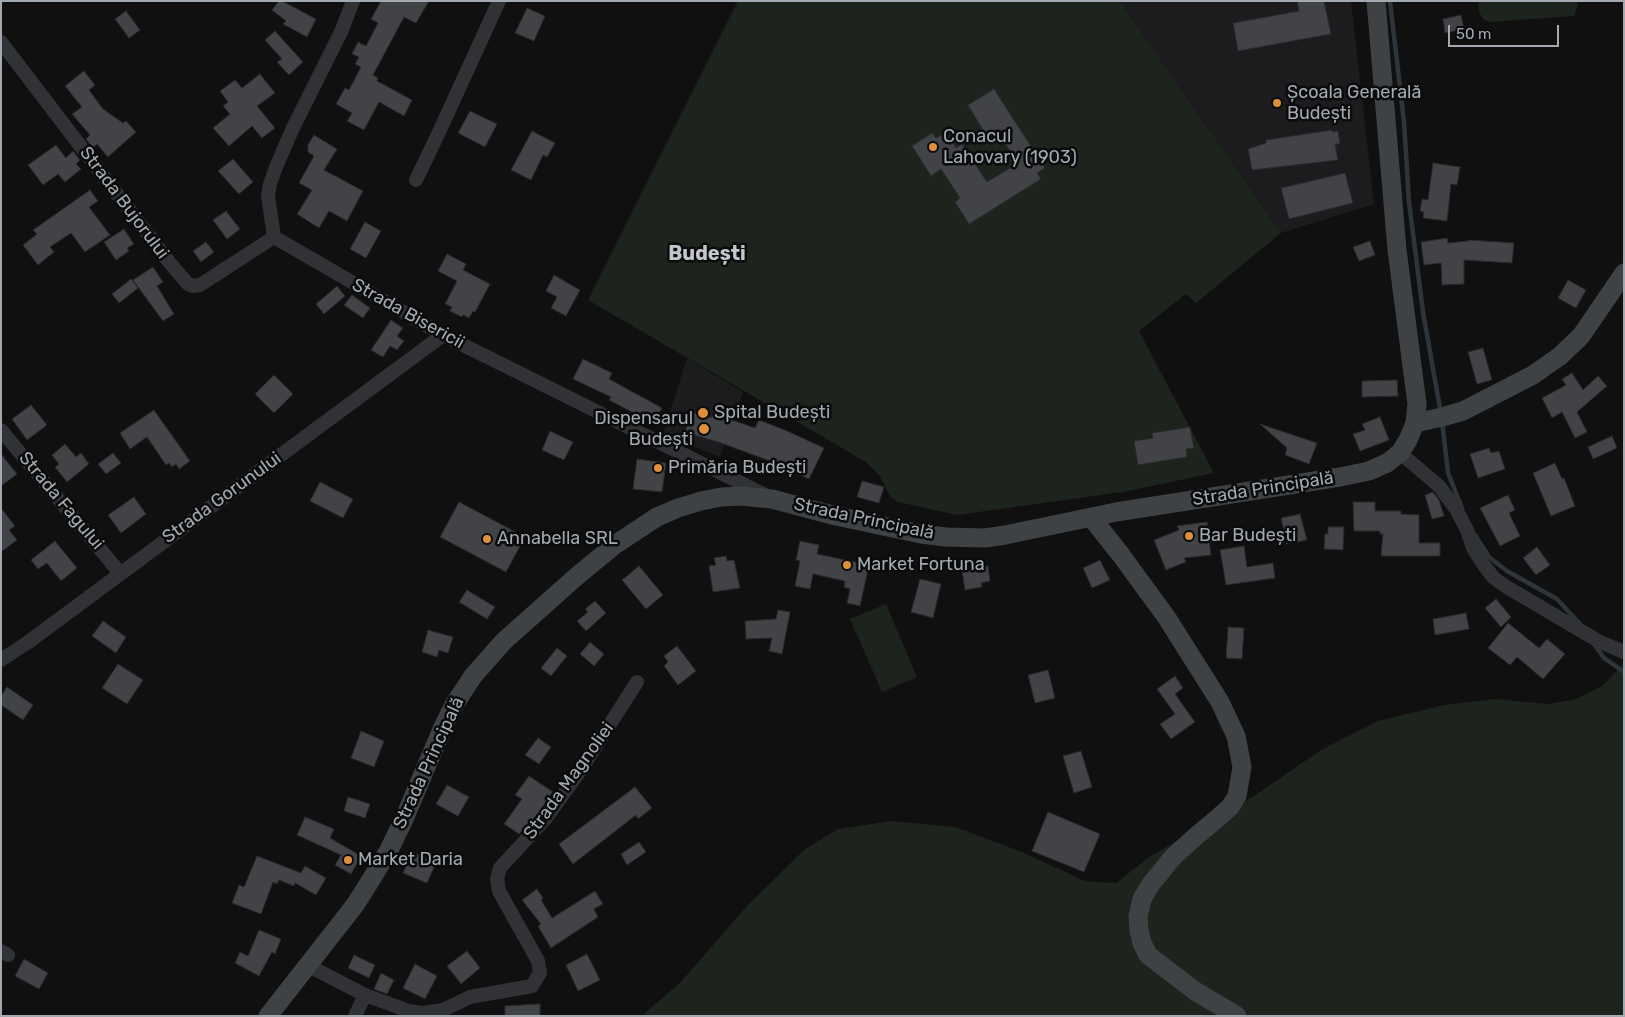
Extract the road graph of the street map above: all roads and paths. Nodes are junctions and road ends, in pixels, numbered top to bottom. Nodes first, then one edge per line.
1 (353, 1) edge
2 (499, 1) edge
3 (1376, 1) edge
4 (1, 42) edge
5 (416, 180) dead end
6 (274, 237) junction
7 (1624, 273) edge
8 (443, 335) junction
9 (1430, 420) junction
10 (1, 430) edge
11 (1400, 453) junction
12 (772, 499) junction
13 (1091, 517) junction
14 (120, 573) junction
15 (1624, 652) edge
16 (1, 660) edge
17 (637, 682) dead end
18 (307, 964) junction
19 (365, 995) junction
20 (268, 1016) edge
21 (355, 1016) edge
22 (1236, 1016) edge

1 - 6 street
2 - 5 street
3 - 9 main road
4 - 6 street, Strada Bujorului
6 - 8 street, Strada Bisericii
7 - 9 main road
8 - 12 street, Strada Bisericii
8 - 14 street, Strada Gorunului
9 - 11 main road
10 - 14 street, Strada Fagului
11 - 13 main road, Strada Principală
11 - 15 street
12 - 13 main road, Strada Principală
12 - 18 main road, Strada Principală
13 - 22 main road
14 - 16 street, Strada Gorunului
17 - 19 street, Strada Magnoliei
18 - 19 street, Strada Magnoliei
18 - 20 main road, Strada Principală
19 - 21 street

